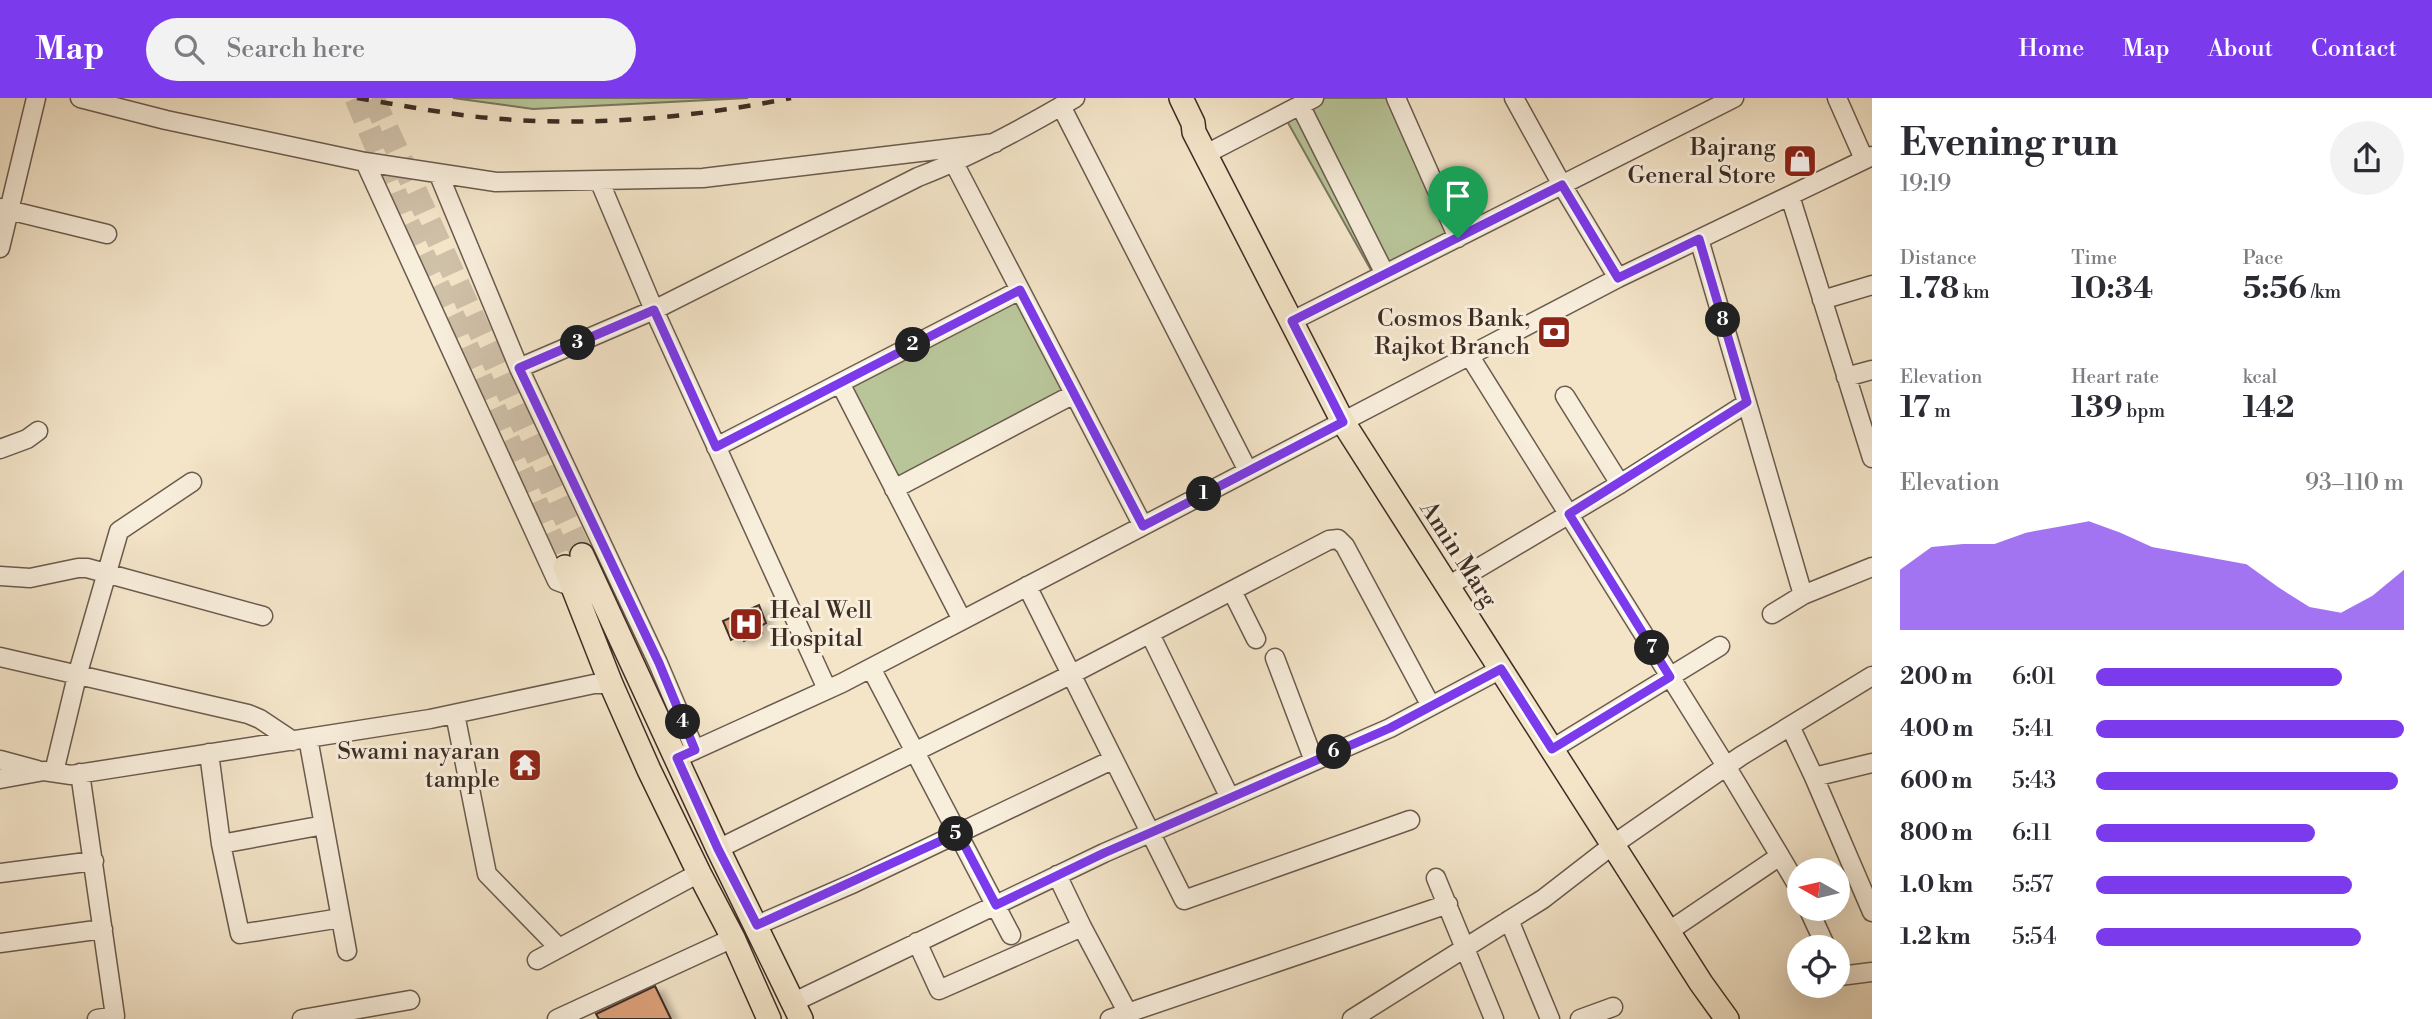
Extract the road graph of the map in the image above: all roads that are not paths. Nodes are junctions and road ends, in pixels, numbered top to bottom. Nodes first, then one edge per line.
1 (36, 98) edge
2 (80, 98) edge
3 (1171, 98) edge
4 (1181, 98) edge
5 (1396, 98) edge
6 (1514, 98) edge
7 (1837, 98) edge
8 (1728, 99) edge
9 (1068, 102) edge
10 (1307, 102) edge
11 (1194, 132) junction
12 (995, 143) junction
13 (1206, 154) junction
14 (1868, 158) edge
15 (365, 162) junction
16 (954, 163) junction
17 (439, 175) junction
18 (599, 180) junction
19 (1562, 185) junction
20 (1790, 196) junction
21 (4, 210) edge
22 (107, 234) dead end
23 (1458, 238) junction
24 (1699, 239) junction
25 (0, 248) edge
26 (1385, 274) junction
27 (1618, 278) junction
28 (1872, 285) edge
29 (1020, 290) junction
30 (1822, 300) junction
31 (654, 310) junction
32 (1292, 321) junction
33 (1469, 355) junction
34 (519, 368) junction
35 (1872, 370) edge
36 (1846, 377) junction
37 (839, 383) junction
38 (1074, 394) junction
39 (1565, 396) dead end
40 (1747, 402) junction
41 (1343, 422) junction
42 (37, 430) dead end
43 (716, 447) junction
44 (0, 449) edge
45 (1872, 458) edge
46 (1248, 471) junction
47 (192, 482) dead end
48 (1620, 484) junction
49 (894, 489) junction
50 (1569, 514) junction
51 (1143, 526) junction
52 (1872, 567) edge
53 (573, 570) junction
54 (107, 573) junction
55 (0, 576) edge
56 (1027, 586) junction
57 (1448, 586) junction
58 (1232, 591) junction
59 (1803, 595) junction
60 (1772, 614) dead end
61 (263, 616) dead end
62 (962, 620) junction
63 (1150, 634) junction
64 (1256, 639) dead end
65 (1720, 646) dead end
66 (0, 657) edge
67 (1276, 658) dead end
68 (872, 668) junction
69 (1501, 669) junction
70 (1070, 675) junction
71 (77, 676) junction
72 (1872, 676) edge
73 (1670, 677) junction
74 (611, 684) junction
75 (827, 689) junction
76 (1431, 706) junction
77 (455, 714) junction
78 (1790, 726) junction
79 (301, 739) junction
80 (1552, 749) junction
81 (914, 752) junction
82 (209, 753) junction
83 (686, 754) junction
84 (0, 760) edge
85 (1112, 760) junction
86 (1314, 761) junction
87 (1872, 763) edge
88 (1726, 766) junction
89 (49, 772) junction
90 (80, 773) junction
91 (1814, 777) junction
92 (0, 779) edge
93 (1230, 798) junction
94 (1410, 820) dead end
95 (324, 825) junction
96 (958, 833) junction
97 (1150, 833) junction
98 (221, 844) junction
99 (1614, 845) junction
100 (718, 849) junction
101 (1780, 856) junction
102 (94, 861) junction
103 (1787, 868) edge
104 (0, 873) edge
105 (699, 873) junction
106 (1863, 874) edge
107 (1057, 875) junction
108 (1436, 878) dead end
109 (1448, 904) junction
110 (996, 905) junction
111 (1872, 912) edge
112 (341, 918) junction
113 (1509, 920) junction
114 (757, 925) junction
115 (1082, 927) junction
116 (103, 929) junction
117 (1669, 931) junction
118 (1011, 935) dead end
119 (733, 938) junction
120 (917, 942) junction
121 (0, 943) edge
122 (559, 948) junction
123 (1465, 948) junction
124 (347, 951) dead end
125 (537, 960) dead end
126 (1872, 972) edge
127 (1850, 975) edge
128 (410, 1000) dead end
129 (1612, 1007) dead end
130 (797, 1011) edge
131 (116, 1017) edge
132 (1130, 1017) edge
133 (765, 1018) edge
134 (97, 1019) edge
135 (302, 1019) edge
136 (557, 1019) edge
137 (1110, 1019) edge
138 (1352, 1019) edge
139 (1494, 1019) edge
140 (1550, 1019) edge
141 (1580, 1019) edge
142 (1727, 1019) edge

1 - 21 street
2 - 15 street
3 - 11 main road
4 - 11 main road, Amin Marg
5 - 23 street
6 - 19 street
7 - 14 street
8 - 19 street
9 - 12 street
9 - 46 street
10 - 13 street
10 - 26 street
11 - 13 main road, Amin Marg
12 - 16 street
12 - 18 street
13 - 32 main road, Amin Marg
14 - 20 street
15 - 17 street
15 - 53 street
16 - 29 street
16 - 31 street
17 - 18 street
17 - 34 street
18 - 31 street
19 - 23 street
19 - 27 street
20 - 24 street
20 - 30 street
21 - 22 street
21 - 25 street
23 - 26 street
24 - 27 street
24 - 40 street
26 - 32 street
27 - 33 street
28 - 30 street
29 - 37 street
29 - 38 street
30 - 36 street
31 - 34 street
31 - 43 street
32 - 41 main road, Amin Marg
33 - 41 street
33 - 50 street
34 - 83 street
35 - 36 street
36 - 45 street
37 - 43 street
37 - 49 street
38 - 49 street
38 - 51 street
39 - 48 street
40 - 48 street
40 - 59 street
41 - 46 street
41 - 57 main road, Amin Marg
42 - 44 street
43 - 75 street
46 - 51 street
47 - 54 street
48 - 50 street
49 - 62 street
50 - 57 street
50 - 73 street
51 - 56 street
52 - 59 street
53 - 74 main road
53 - 83 main road
54 - 55 street
54 - 61 street
54 - 71 street
56 - 62 street
56 - 70 street
57 - 69 main road, Amin Marg
58 - 63 street
58 - 64 street
58 - 76 street
59 - 60 street
62 - 68 street
63 - 70 street
63 - 93 street
65 - 73 street
66 - 71 street
67 - 86 street
68 - 75 street
68 - 81 street
69 - 76 street
69 - 80 main road, Amin Marg
70 - 81 street
70 - 85 street
71 - 79 street
71 - 89 street
72 - 78 street
73 - 80 street
73 - 88 street
74 - 77 street
74 - 105 main road
75 - 83 street
76 - 86 street
77 - 79 street
77 - 122 street
78 - 88 street
78 - 91 street
79 - 82 street
79 - 95 street
80 - 99 main road, Amin Marg
81 - 96 street
81 - 100 street
82 - 90 street
82 - 98 street
83 - 100 main road
84 - 89 street
85 - 96 street
85 - 97 street
86 - 93 street
87 - 91 street
88 - 99 street
88 - 101 street
89 - 90 street
89 - 92 street
90 - 102 street
91 - 106 street
93 - 97 street
94 - 97 street
95 - 98 street
95 - 112 street
96 - 110 street
96 - 114 street
97 - 107 street
98 - 112 street
99 - 113 street
99 - 117 main road, Amin Marg
100 - 114 main road
101 - 103 street
101 - 117 street
102 - 104 street
102 - 116 street
105 - 119 main road
105 - 122 street
106 - 111 street
107 - 110 street
107 - 115 street
108 - 109 street
109 - 123 street
109 - 132 street
110 - 118 street
110 - 120 street
112 - 124 street
113 - 123 street
113 - 140 street
114 - 130 main road
115 - 120 street
115 - 132 street
116 - 121 street
116 - 131 street
117 - 142 main road, Amin Marg
119 - 133 main road
119 - 136 street
120 - 130 street
122 - 125 street
123 - 138 street
123 - 139 street
126 - 127 street
128 - 135 street
129 - 141 street
131 - 134 street
132 - 137 street

